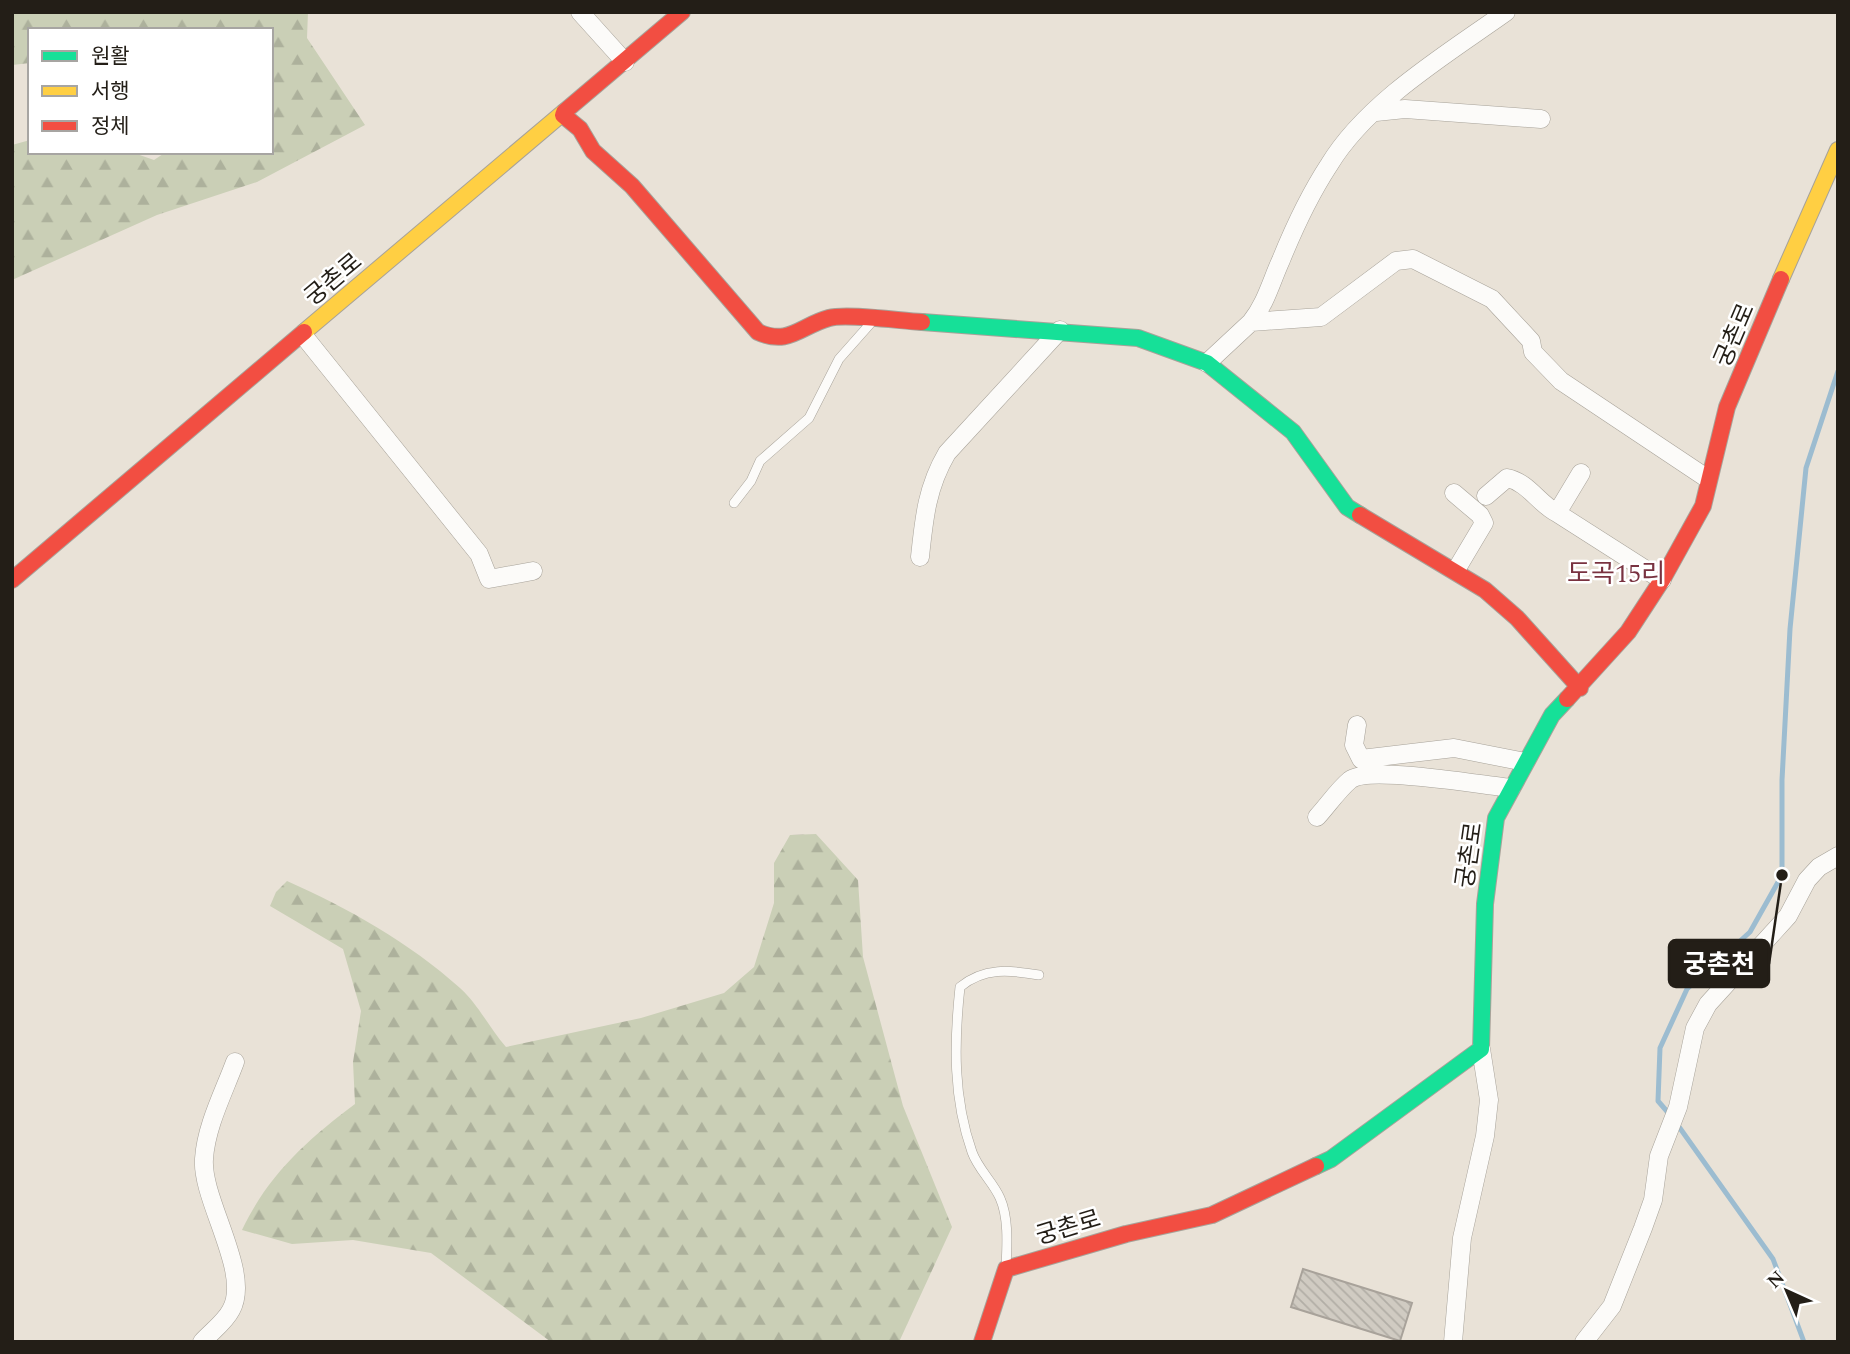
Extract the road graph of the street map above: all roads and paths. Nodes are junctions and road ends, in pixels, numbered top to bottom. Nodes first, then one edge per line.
1 (580, 12) edge
2 (682, 12) edge
3 (1506, 12) edge
4 (625, 62) junction
5 (1376, 112) junction
6 (564, 115) junction
7 (1541, 119) dead end
8 (1838, 150) edge
9 (873, 320) junction
10 (1251, 322) junction
11 (1060, 330) junction
12 (303, 335) junction
13 (1207, 363) junction
14 (1581, 473) dead end
15 (1708, 479) junction
16 (1454, 493) dead end
17 (1486, 496) dead end
18 (734, 503) dead end
19 (1557, 513) junction
20 (920, 556) dead end
21 (1455, 570) junction
22 (533, 571) dead end
23 (12, 580) edge
24 (1662, 580) junction
25 (1580, 688) junction
26 (1357, 725) dead end
27 (1525, 762) junction
28 (1511, 788) junction
29 (1317, 817) dead end
30 (1838, 856) edge
31 (1039, 975) dead end
32 (1481, 1049) junction
33 (235, 1062) dead end
34 (1006, 1269) junction
35 (202, 1342) edge
36 (982, 1342) edge
37 (1453, 1342) edge
38 (1584, 1342) edge

1 - 4 street
2 - 4 street, 궁촌로
3 - 5 street
4 - 6 street, 궁촌로
5 - 7 street
5 - 10 street
6 - 9 street
6 - 12 street, 궁촌로
8 - 15 street, 궁촌로
9 - 11 street
9 - 18 lane
10 - 13 street
10 - 15 street
11 - 13 street
11 - 20 street
12 - 22 street
12 - 23 street, 궁촌로
13 - 21 street
14 - 19 street
15 - 24 street, 궁촌로
16 - 21 street
17 - 19 street
19 - 24 street
21 - 25 street
24 - 25 street, 궁촌로
25 - 27 street, 궁촌로
26 - 27 street
27 - 28 street, 궁촌로
28 - 29 street
28 - 32 street, 궁촌로
30 - 38 street
31 - 34 lane
32 - 34 street, 궁촌로
32 - 37 street
33 - 35 street
34 - 36 street

